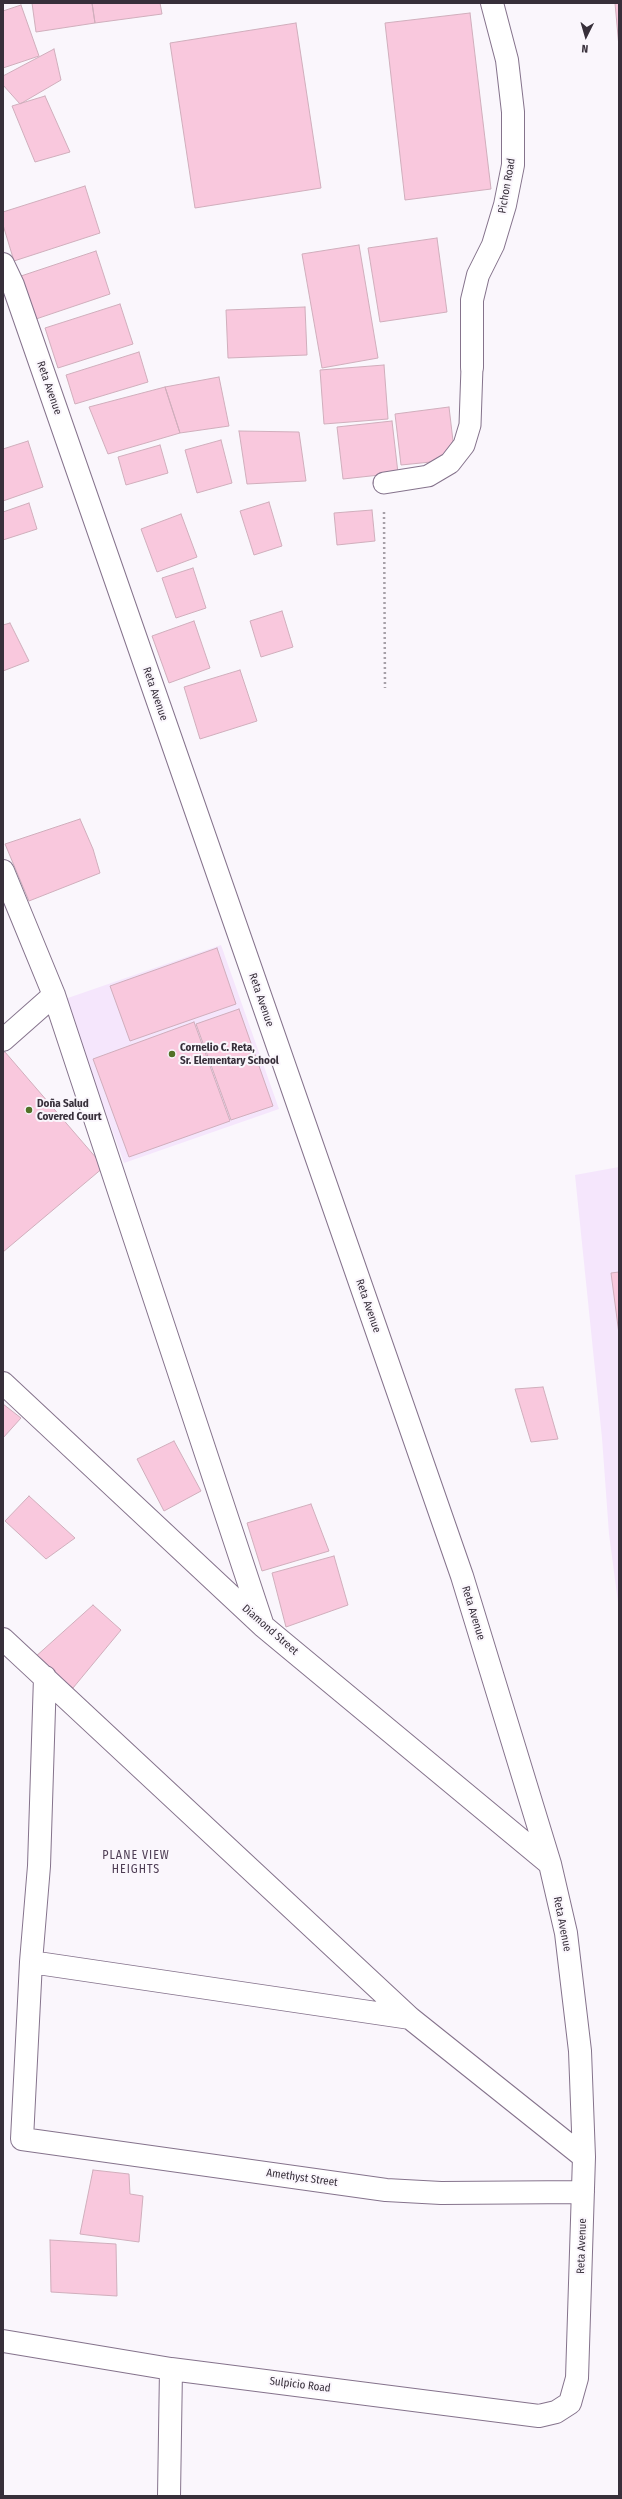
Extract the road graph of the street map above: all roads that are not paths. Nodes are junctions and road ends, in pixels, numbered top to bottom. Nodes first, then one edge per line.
1 (492, 3) edge
2 (3, 264) edge
3 (472, 367) joint
4 (384, 483) road end
5 (3, 871) edge
6 (54, 995) junction
7 (3, 1040) edge
8 (3, 1383) edge
9 (263, 1626) junction
10 (3, 1639) edge
11 (45, 1677) junction
12 (550, 1864) junction
13 (31, 1962) junction
14 (410, 2018) junction
15 (584, 2157) junction
16 (583, 2192) junction
17 (3, 2341) edge
18 (171, 2369) junction
19 (577, 2378) joint
20 (169, 2496) edge

1 - 3 street, Pichon Road
2 - 12 street, Reta Avenue
3 - 4 lane
5 - 6 street
6 - 7 street
6 - 9 street
8 - 9 street, Diamond Street
9 - 12 street, Diamond Street
10 - 11 street
11 - 13 street
11 - 14 street
12 - 15 street, Reta Avenue
13 - 14 street
13 - 16 street, Amethyst Street
14 - 15 street
15 - 16 street, Reta Avenue
16 - 19 street, Reta Avenue
17 - 18 street, Sulpicio Road
18 - 19 street, Sulpicio Road
18 - 20 street

